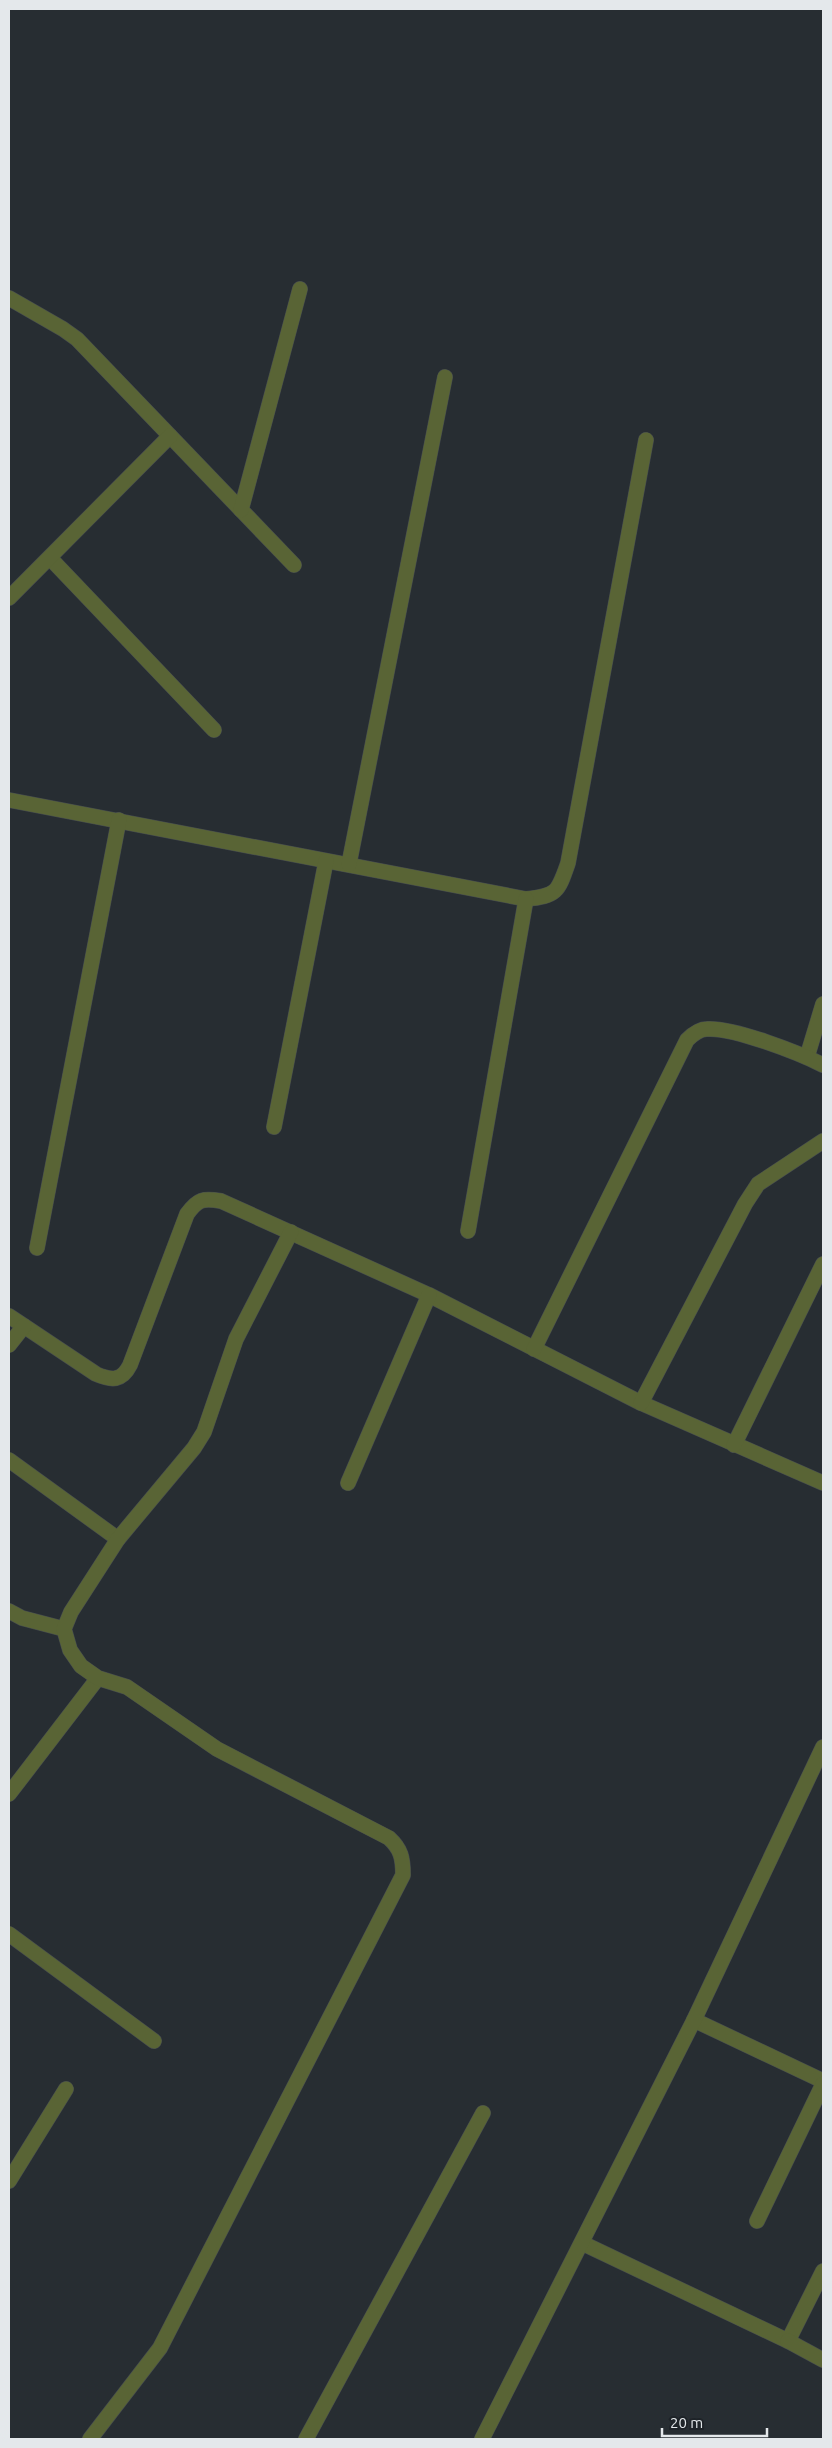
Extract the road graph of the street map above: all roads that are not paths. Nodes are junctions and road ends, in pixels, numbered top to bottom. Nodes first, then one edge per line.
1 (300, 289) dead end
2 (9, 298) edge
3 (445, 377) dead end
4 (170, 436) junction
5 (646, 440) dead end
6 (241, 510) junction
7 (50, 558) junction
8 (294, 565) dead end
9 (9, 598) edge
10 (214, 730) dead end
11 (9, 800) edge
12 (119, 820) junction
13 (326, 861) junction
14 (348, 864) junction
15 (526, 899) junction
16 (823, 1004) edge
17 (808, 1057) junction
18 (823, 1064) edge
19 (274, 1127) dead end
20 (823, 1141) edge
21 (468, 1231) dead end
22 (292, 1232) junction
23 (37, 1248) dead end
24 (823, 1264) edge
25 (429, 1295) junction
26 (9, 1316) edge
27 (24, 1326) junction
28 (9, 1345) edge
29 (534, 1349) junction
30 (641, 1403) junction
31 (734, 1445) junction
32 (9, 1460) edge
33 (823, 1482) edge
34 (348, 1483) dead end
35 (118, 1539) junction
36 (9, 1611) edge
37 (64, 1629) junction
38 (98, 1678) junction
39 (823, 1748) edge
40 (9, 1794) edge
41 (9, 1934) edge
42 (694, 2020) junction
43 (154, 2041) dead end
44 (823, 2082) edge
45 (66, 2089) dead end
46 (483, 2113) dead end
47 (9, 2181) edge
48 (757, 2221) dead end
49 (582, 2242) junction
50 (823, 2271) edge
51 (788, 2341) junction
52 (823, 2360) edge
53 (90, 2439) edge
54 (306, 2439) edge
55 (482, 2439) edge

1 - 6 street
2 - 4 street
3 - 14 street
4 - 6 street
4 - 7 street
5 - 15 street
6 - 8 street
7 - 9 street
7 - 10 street
11 - 12 street
12 - 13 street
12 - 23 street
13 - 14 street
13 - 19 street
14 - 15 street
15 - 21 street
16 - 17 street
17 - 18 street
17 - 29 street
20 - 30 street
22 - 25 street
22 - 27 street
22 - 35 street
24 - 31 street
25 - 29 street
25 - 34 street
26 - 27 street
27 - 28 street
29 - 30 street
30 - 31 street
31 - 33 street
32 - 35 street
35 - 37 street
36 - 37 street
37 - 38 street
38 - 40 street
38 - 53 street
39 - 42 street
41 - 43 street
42 - 44 street
42 - 49 street
44 - 48 street
45 - 47 street
46 - 54 street
49 - 51 street
49 - 55 street
50 - 51 street
51 - 52 street

